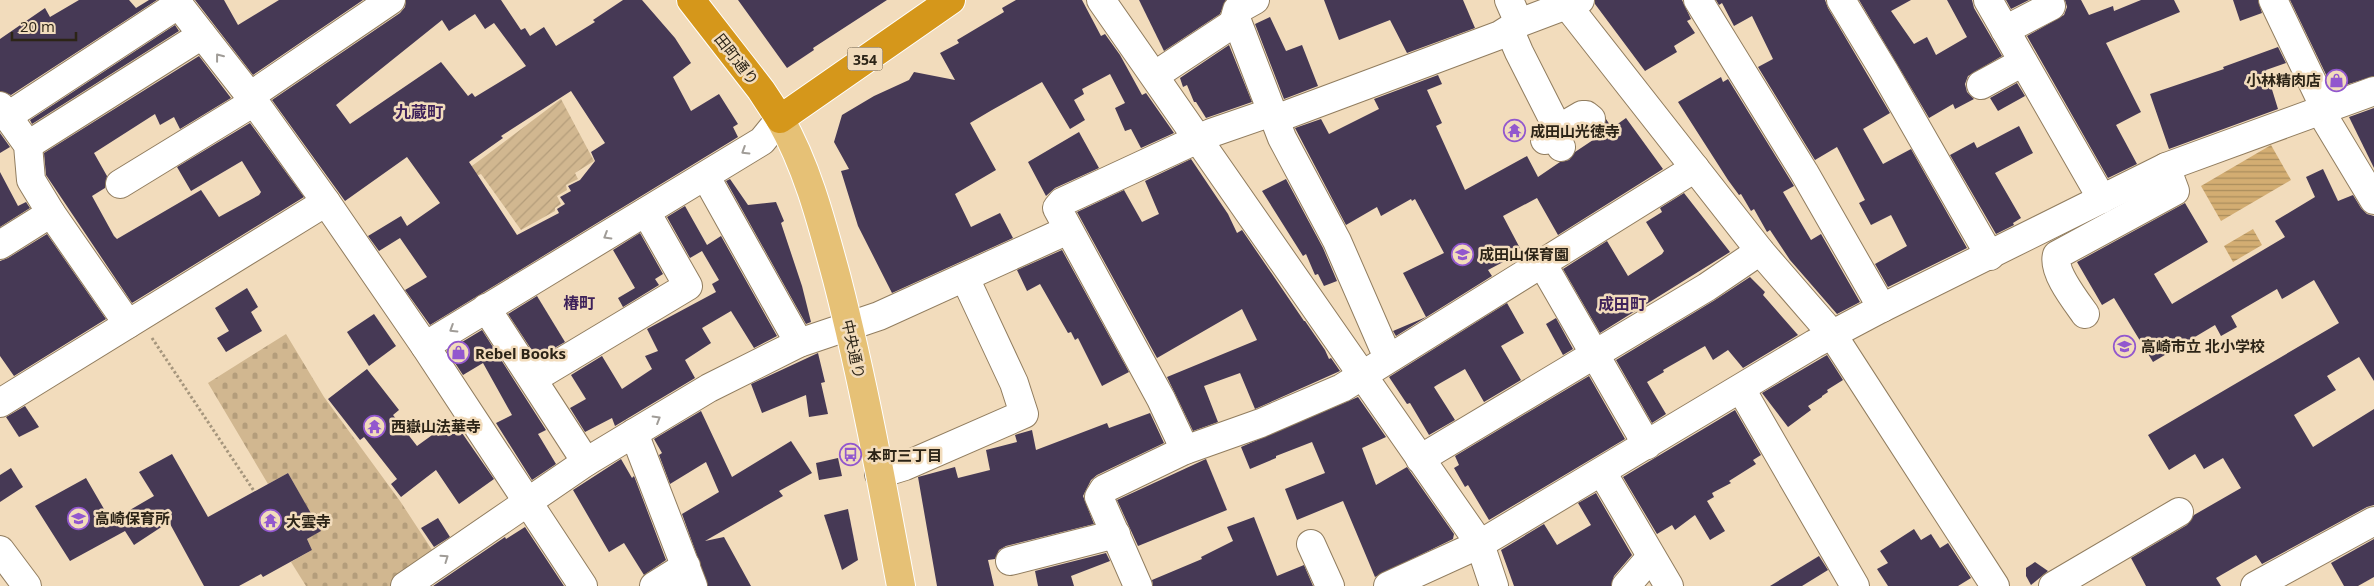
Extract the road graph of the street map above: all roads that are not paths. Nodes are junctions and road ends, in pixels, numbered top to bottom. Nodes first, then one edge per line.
1 (391, 0) edge
2 (691, 0) edge
3 (951, 0) edge
4 (1101, 0) edge
5 (1255, 0) edge
6 (1698, 0) edge
7 (1841, 0) edge
8 (1988, 0) edge
9 (2273, 0) edge
10 (177, 2) edge
11 (1570, 2) edge
12 (2051, 6) dead end
13 (1513, 18) edge
14 (1237, 21) junction
15 (2005, 30) junction
16 (202, 35) junction
17 (2023, 62) junction
18 (1166, 68) dead end
19 (1981, 85) dead end
20 (2374, 91) edge
21 (252, 99) junction
22 (2322, 110) junction
23 (4, 111) edge
24 (1272, 112) junction
25 (780, 119) junction
26 (1591, 120) dead end
27 (1198, 139) junction
28 (28, 145) junction
29 (2166, 167) junction
30 (1695, 168) junction
31 (706, 177) junction
32 (120, 184) dead end
33 (2102, 199) junction
34 (2374, 200) edge
35 (326, 202) junction
36 (646, 212) junction
37 (51, 213) junction
38 (2042, 229) junction
39 (1068, 230) junction
40 (0, 246) edge
41 (1760, 251) junction
42 (2057, 255) junction
43 (1990, 256) junction
44 (1542, 263) junction
45 (965, 278) junction
46 (486, 308) junction
47 (1882, 308) junction
48 (2084, 314) dead end
49 (135, 320) junction
50 (850, 326) junction
51 (1832, 334) junction
52 (799, 343) junction
53 (426, 346) junction
54 (1595, 354) junction
55 (1388, 358) junction
56 (1363, 376) junction
57 (533, 379) junction
58 (1741, 389) junction
59 (0, 404) edge
60 (634, 433) junction
61 (1647, 445) junction
62 (1185, 450) junction
63 (1420, 459) junction
64 (586, 462) junction
65 (1602, 472) junction
66 (879, 474) junction
67 (527, 501) junction
68 (2179, 512) dead end
69 (2374, 521) edge
70 (1116, 534) junction
71 (1311, 544) dead end
72 (1480, 544) junction
73 (0, 550) edge
74 (1651, 557) junction
75 (1010, 561) dead end
76 (689, 576) edge
77 (27, 586) edge
78 (405, 586) edge
79 (583, 586) edge
80 (654, 586) edge
81 (901, 586) edge
82 (1138, 586) edge
83 (1330, 586) edge
84 (1388, 586) edge
85 (1494, 586) edge
86 (1626, 586) edge
87 (1669, 586) edge
88 (1855, 586) edge
89 (1995, 586) edge
90 (2053, 586) edge
91 (2255, 586) edge

1 - 21 street
2 - 25 highway, 田町通り
3 - 25 highway, 354
4 - 27 street
5 - 14 street
6 - 47 street
7 - 43 street
8 - 15 street
9 - 22 street
10 - 16 street
10 - 23 street
11 - 13 street
11 - 30 street
12 - 15 street
13 - 24 street
13 - 26 street
14 - 18 street
14 - 24 street
15 - 17 street
21 -> 16 street
16 - 28 street
17 - 19 street
17 - 33 street
20 - 22 street
21 - 32 street
21 - 35 street
22 - 29 street
22 - 34 street
23 - 28 street
24 - 27 street
24 - 55 street
25 -> 31 street
25 - 50 main road, 中央通り
27 - 39 street
27 - 56 street
28 - 37 street
29 - 33 street
29 - 42 street
30 - 41 street
30 - 44 street
31 - 36 street
31 - 52 street
33 - 38 street
35 - 49 street
35 - 53 street
36 -> 46 street
36 - 57 street
37 - 40 street
37 - 49 street
38 - 42 street
38 - 43 street
39 - 45 street
39 - 62 street
41 - 51 street
41 - 54 street
42 - 48 street
43 - 47 street
44 - 54 street
44 - 55 street
45 - 50 street
45 - 66 street
46 -> 53 street
46 - 57 street
47 - 51 street
49 - 59 street
50 - 52 street
50 - 66 main road, 中央通り
51 - 58 street
51 - 89 street
60 -> 52 street
53 - 67 street
54 - 61 street
54 - 63 street
55 - 56 street
56 - 62 street
56 - 63 street
57 - 64 street
58 - 61 street
58 - 88 street
60 - 64 street
60 - 76 street
61 - 65 street
62 - 70 street
63 - 72 street
64 - 67 street
65 - 72 street
65 - 74 street
66 - 81 main road, 中央通り
78 -> 67 street
67 - 79 street
68 - 90 street
69 - 91 street
70 - 75 street
70 - 82 street
71 - 83 street
72 - 84 street
72 - 85 street
73 - 77 street
74 - 86 street
74 - 87 street
76 - 80 street

